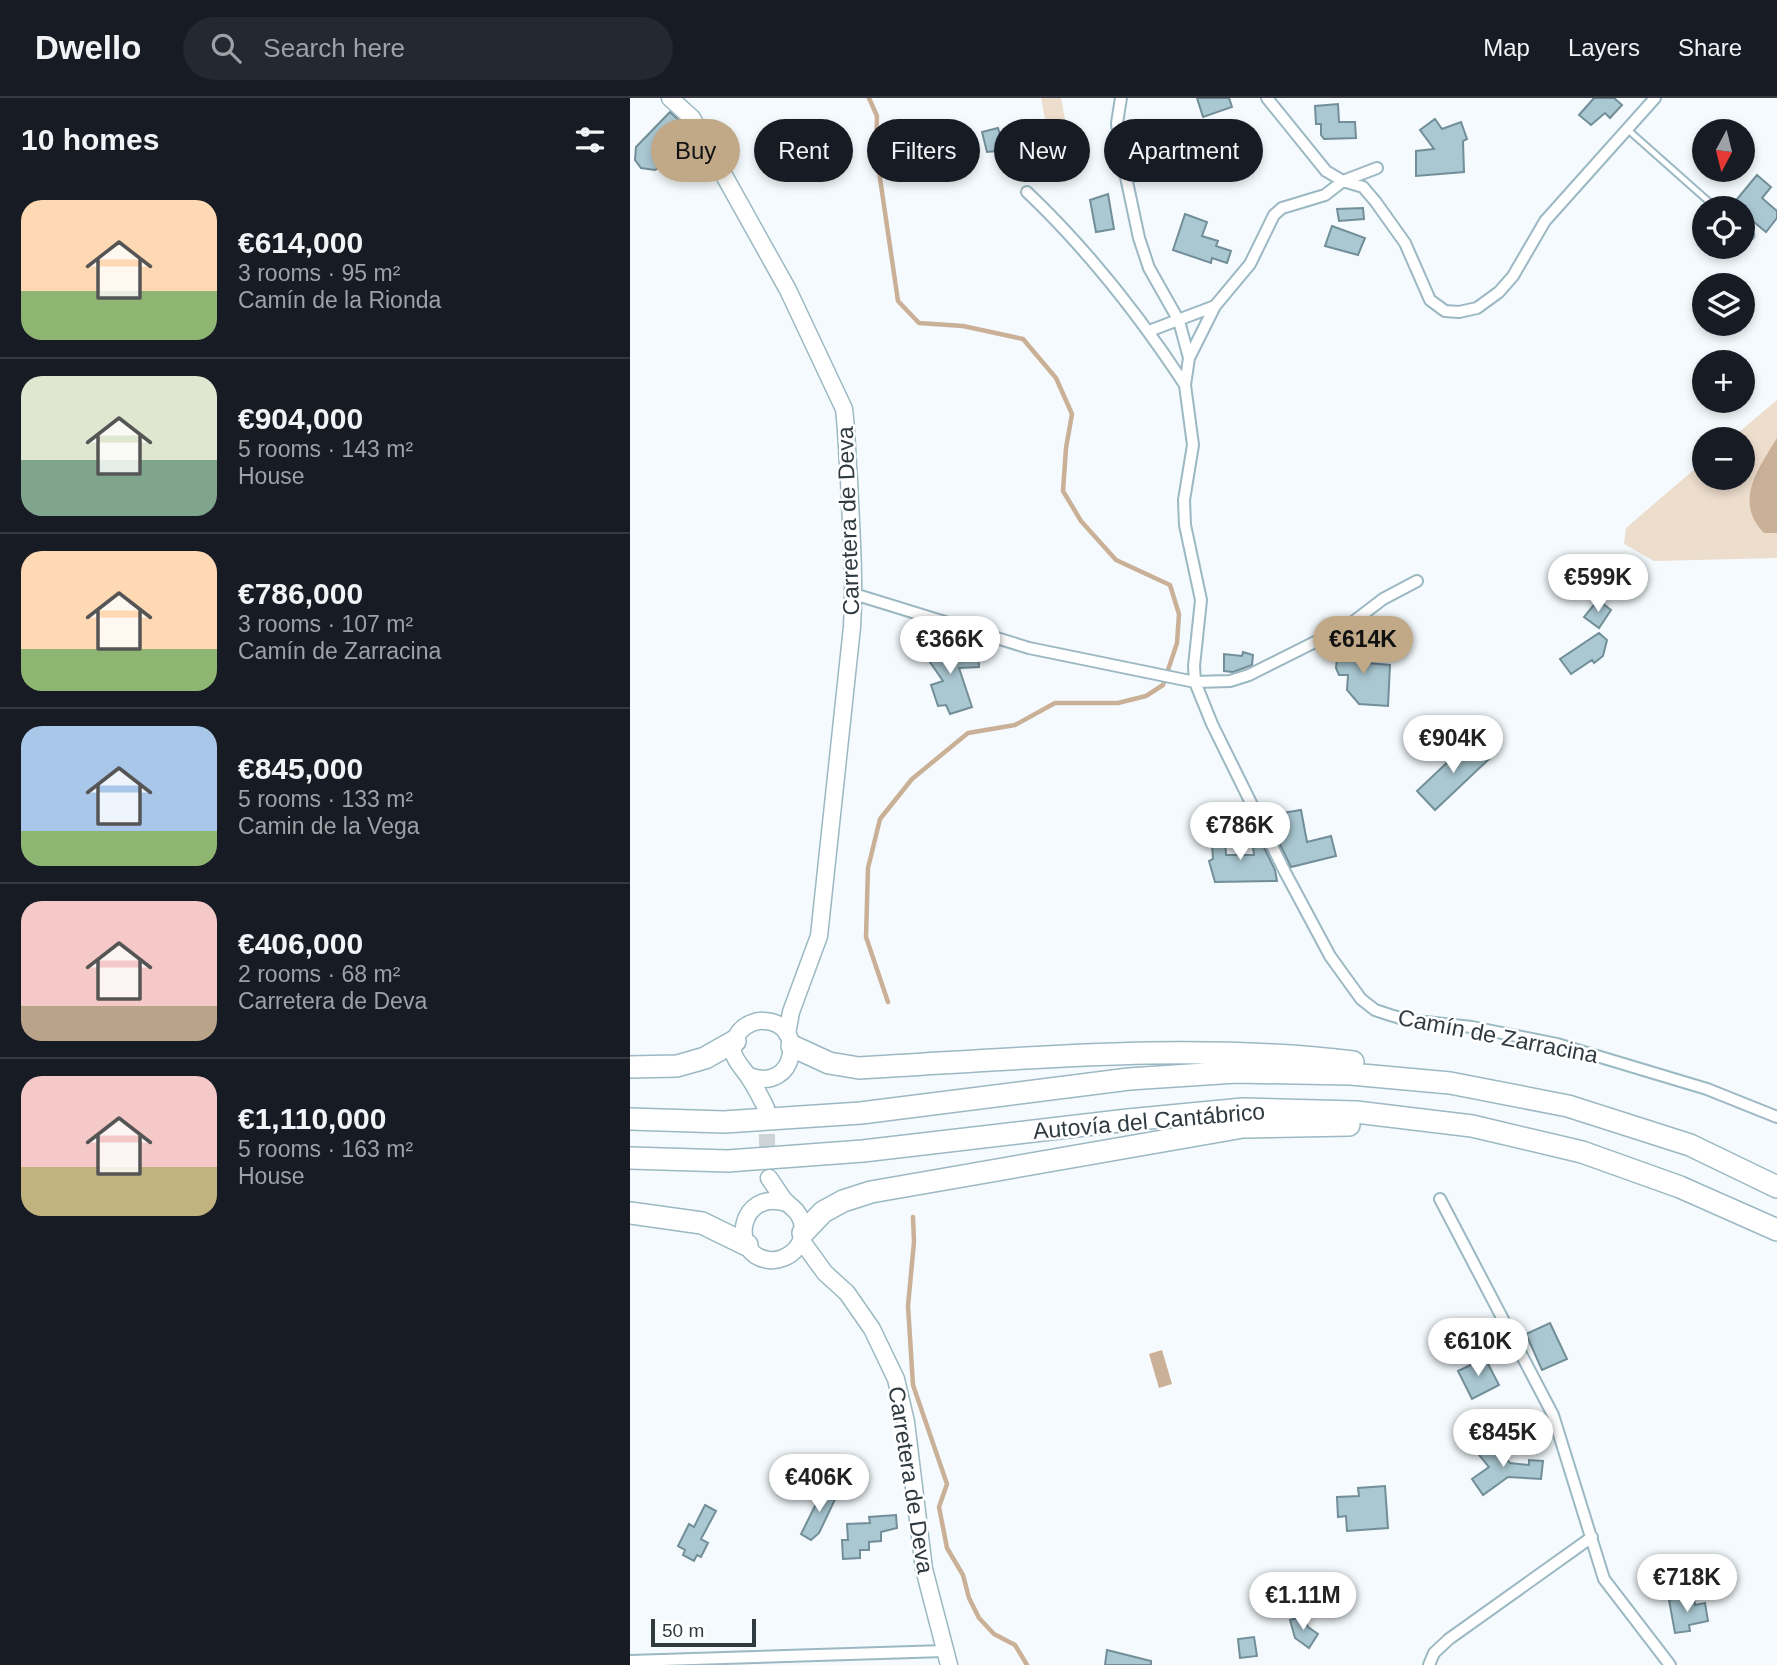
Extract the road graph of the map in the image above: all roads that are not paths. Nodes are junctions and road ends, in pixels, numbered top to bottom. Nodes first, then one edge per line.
1 (670, 98) edge
2 (1121, 98) edge
3 (1267, 98) edge
4 (1655, 98) edge
5 (1627, 129) junction
6 (1377, 168) dead end
7 (1343, 181) junction
8 (1027, 192) dead end
9 (1702, 196) edge
10 (1215, 306) junction
11 (1179, 321) junction
12 (1149, 331) junction
13 (1189, 358) junction
14 (1185, 385) junction
15 (1417, 581) dead end
16 (854, 594) junction
17 (1195, 682) junction
18 (802, 987) junction
19 (764, 1021) junction
20 (790, 1040) junction
21 (735, 1041) junction
22 (630, 1067) edge
23 (777, 1075) junction
24 (748, 1076) junction
25 (1450, 1083) junction
26 (1777, 1117) edge
27 (630, 1119) edge
28 (630, 1158) edge
29 (1777, 1187) edge
30 (1440, 1199) dead end
31 (759, 1203) junction
32 (786, 1203) junction
33 (630, 1213) edge
34 (1777, 1230) edge
35 (802, 1236) junction
36 (1777, 1240) edge
37 (747, 1245) junction
38 (779, 1259) junction
39 (825, 1273) junction
40 (1591, 1538) junction
41 (946, 1658) edge
42 (630, 1661) edge
43 (1429, 1665) edge
44 (1670, 1665) edge

1 - 16 street, Carretera de Deva
2 - 11 street
3 - 7 street
4 - 5 street
5 - 7 street
5 - 9 lane
6 - 7 street
7 - 10 street
8 - 12 street
10 - 11 street
10 - 13 street
11 - 12 street
11 - 13 street
12 - 14 street
13 - 14 street
14 - 17 street
15 - 17 street
16 - 17 street
16 - 18 street, Carretera de Deva
17 - 26 street, Camín de Zarracina
18 - 19 street, Carretera de Deva
18 - 20 street, Carretera de Deva
19 - 20 street
19 - 21 street
20 - 23 street
20 - 25 highway
21 - 22 highway
21 - 24 street
23 - 24 street
23 - 24 street
25 - 27 highway, Autovía del Cantábrico
25 - 29 highway, Autovía del Cantábrico
28 - 34 highway, Autovía del Cantábrico
30 - 40 street
31 - 32 street
31 - 32 street
31 - 37 street
32 - 35 street
33 - 37 highway
35 - 36 highway
35 - 38 street
35 - 39 street, Carretera de Deva
37 - 38 street
38 - 39 street, Carretera de Deva
39 - 41 street, Carretera de Deva
40 - 43 street
40 - 44 street
41 - 42 street

